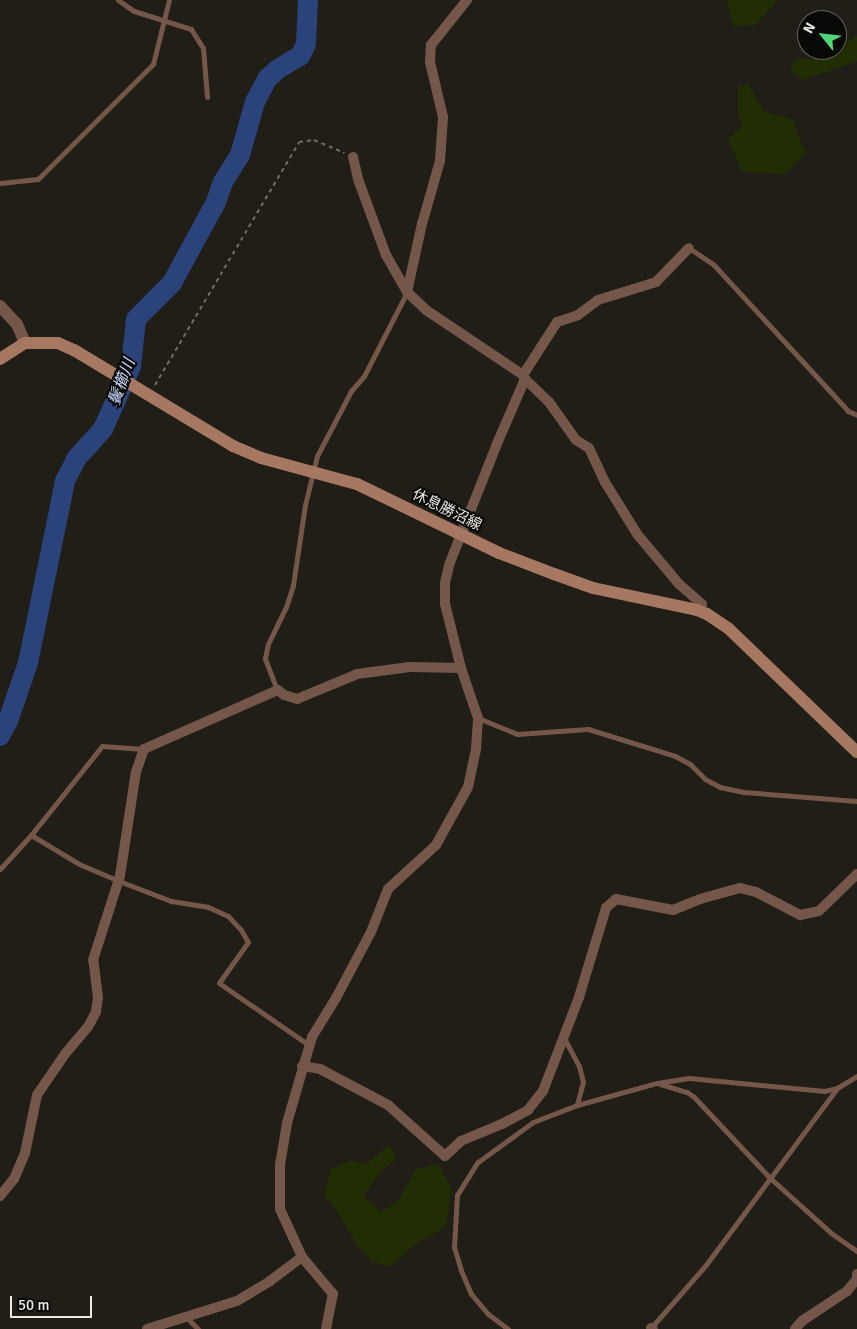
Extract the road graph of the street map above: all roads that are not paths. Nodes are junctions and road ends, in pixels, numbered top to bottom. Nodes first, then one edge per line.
1 (118, 0) edge
2 (169, 0) edge
3 (467, 0) edge
4 (165, 20) junction
5 (207, 97) dead end
6 (353, 158) road end
7 (0, 183) edge
8 (689, 248) joint
9 (407, 292) junction
10 (0, 306) edge
11 (25, 343) junction
12 (0, 359) edge
13 (524, 377) junction
14 (857, 415) edge
15 (314, 471) junction
16 (460, 534) junction
17 (701, 612) junction
18 (461, 668) junction
19 (278, 690) junction
20 (478, 718) junction
21 (144, 749) junction
22 (857, 752) edge
23 (857, 801) edge
24 (31, 835) junction
25 (0, 870) edge
26 (857, 874) edge
27 (119, 881) junction
28 (563, 1037) junction
29 (310, 1045) junction
30 (302, 1066) junction
31 (857, 1076) edge
32 (657, 1083) junction
33 (837, 1088) junction
34 (577, 1105) junction
35 (770, 1178) junction
36 (0, 1196) edge
37 (857, 1251) edge
38 (302, 1256) junction
39 (857, 1274) edge
40 (184, 1316) junction
41 (147, 1329) edge
42 (198, 1329) edge
43 (326, 1329) edge
44 (508, 1329) edge
45 (651, 1329) edge
46 (795, 1329) edge

1 - 4 lane
2 - 4 lane
3 - 9 street
4 - 5 lane
4 - 7 lane
6 - 9 street
8 - 13 street
8 - 14 lane
9 - 13 street
9 - 15 lane
10 - 11 street
11 - 12 main road
11 - 15 main road, 休息勝沼線
13 - 16 street
13 - 17 street
15 - 16 main road, 休息勝沼線
15 - 19 lane
16 - 17 main road, 休息勝沼線
16 - 18 street
17 - 22 main road, 休息勝沼線
18 - 19 street
18 - 20 street
19 - 21 street
20 - 23 lane
20 - 29 street
21 - 24 lane
21 - 27 street
24 - 25 lane
24 - 27 lane
26 - 28 street
27 - 29 lane
27 - 36 street
28 - 30 street
28 - 34 lane
29 - 30 street
30 - 38 street
31 - 33 lane
32 - 33 lane
32 - 34 lane
32 - 35 lane
33 - 35 lane
34 - 44 lane
35 - 37 lane
35 - 45 lane
38 - 40 street
38 - 43 street
39 - 46 street
40 - 41 street
40 - 42 lane

